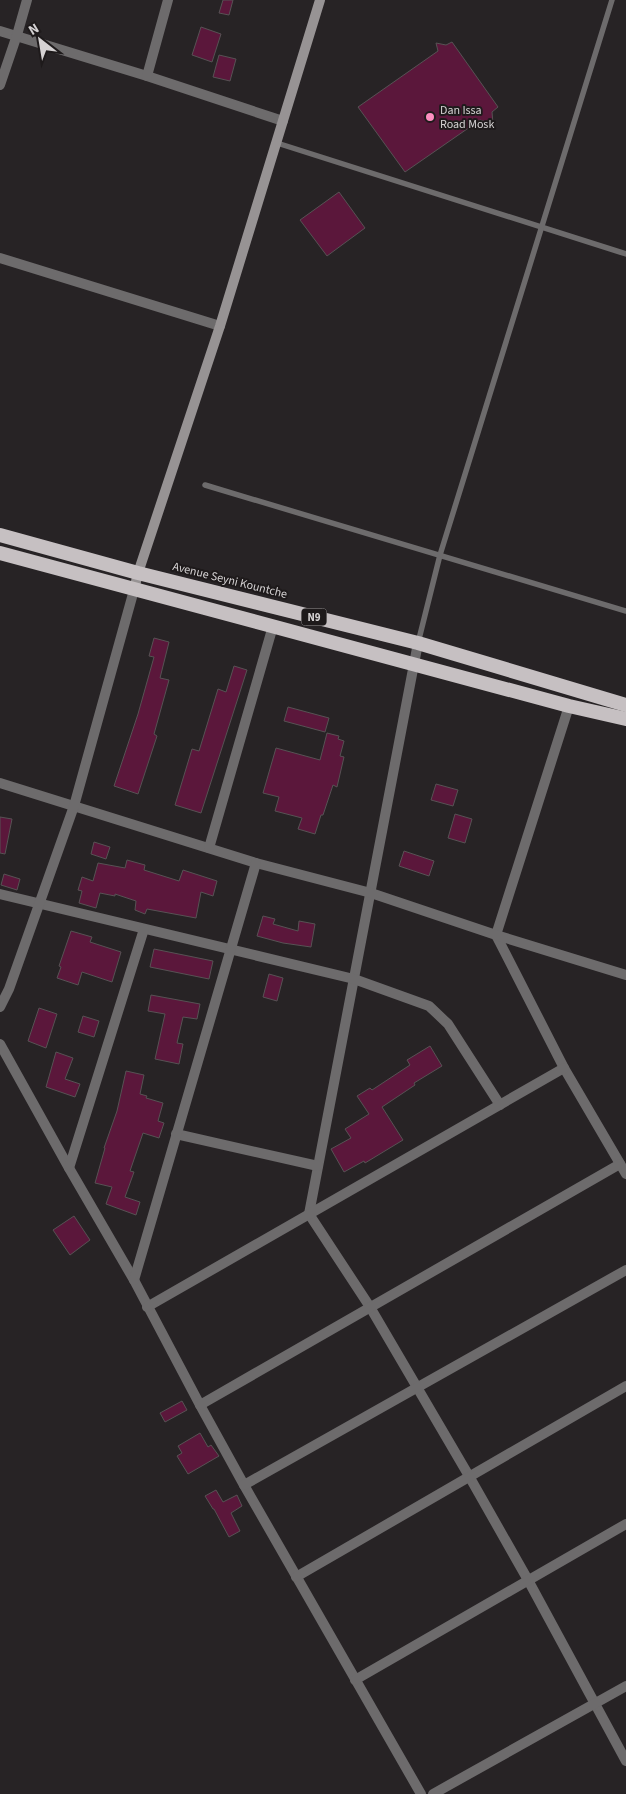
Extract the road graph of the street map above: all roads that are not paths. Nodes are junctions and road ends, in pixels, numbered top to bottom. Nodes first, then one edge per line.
1 (27, 0) edge
2 (168, 0) edge
3 (320, 0) edge
4 (612, 0) edge
5 (0, 30) edge
6 (17, 35) junction
7 (147, 76) junction
8 (0, 85) edge
9 (283, 121) junction
10 (276, 143) junction
11 (541, 227) junction
12 (626, 254) edge
13 (0, 258) edge
14 (220, 326) junction
15 (205, 485) dead end
16 (0, 536) edge
17 (0, 553) edge
18 (440, 555) junction
19 (138, 573) junction
20 (134, 590) junction
21 (626, 611) edge
22 (273, 626) junction
23 (418, 643) junction
24 (414, 664) junction
25 (626, 705) edge
26 (569, 706) junction
27 (626, 719) edge
28 (0, 783) edge
29 (74, 806) junction
30 (209, 848) junction
31 (256, 862) junction
32 (371, 892) junction
33 (0, 894) edge
34 (40, 903) junction
35 (144, 929) junction
36 (496, 935) junction
37 (230, 950) junction
38 (626, 975) edge
39 (354, 979) junction
40 (5, 988) edge
41 (0, 1007) edge
42 (0, 1044) edge
43 (564, 1068) junction
44 (500, 1105) junction
45 (176, 1134) junction
46 (620, 1164) junction
47 (318, 1166) junction
48 (69, 1168) junction
49 (626, 1174) edge
50 (309, 1214) junction
51 (626, 1270) edge
52 (134, 1280) junction
53 (147, 1307) junction
54 (370, 1307) junction
55 (626, 1386) edge
56 (417, 1387) junction
57 (200, 1405) junction
58 (469, 1476) junction
59 (244, 1485) junction
60 (626, 1524) edge
61 (296, 1577) junction
62 (528, 1580) junction
63 (355, 1680) junction
64 (626, 1686) edge
65 (594, 1704) junction
66 (626, 1761) edge
67 (421, 1794) edge
68 (433, 1794) edge

1 - 6 street
2 - 7 street
3 - 9 main road
4 - 11 lane
5 - 6 street
6 - 7 street
6 - 8 street
7 - 9 street
9 - 10 main road
10 - 11 lane
10 - 14 main road
11 - 12 lane
11 - 18 lane
13 - 14 street
14 - 19 main road
15 - 18 lane
16 - 19 highway, Avenue Seyni Kountche / N9
17 - 20 highway, N9
18 - 21 lane
18 - 23 lane
19 - 20 main road
19 - 23 highway, Avenue Seyni Kountche / N9
20 - 22 highway, N9
20 - 29 street
22 - 24 highway, N9
22 - 30 street
23 - 24 street
23 - 25 highway, Avenue Seyni Kountche / N9
24 - 26 highway, N9
24 - 32 street
26 - 27 highway, N9
26 - 36 street
28 - 29 street
29 - 30 street
29 - 34 street
30 - 31 street
31 - 32 street
31 - 37 street
32 - 36 street
32 - 39 street
33 - 34 street
34 - 35 street
34 - 40 street
35 - 37 street
35 - 48 street
36 - 38 street
36 - 43 street
37 - 39 street
37 - 45 street
39 - 44 street
39 - 47 street
40 - 41 street
42 - 48 street
43 - 44 street
43 - 46 street
44 - 50 street
45 - 47 street
45 - 52 street
46 - 49 street
46 - 54 street
47 - 50 street
48 - 52 street
50 - 53 street
50 - 54 street
51 - 56 street
52 - 53 street
53 - 57 street
54 - 56 street
54 - 57 street
55 - 58 street
56 - 58 street
56 - 59 street
57 - 59 street
58 - 61 street
58 - 62 street
59 - 61 street
60 - 62 street
61 - 63 street
62 - 63 street
62 - 65 street
63 - 67 street
64 - 65 street
65 - 66 street
65 - 68 street

